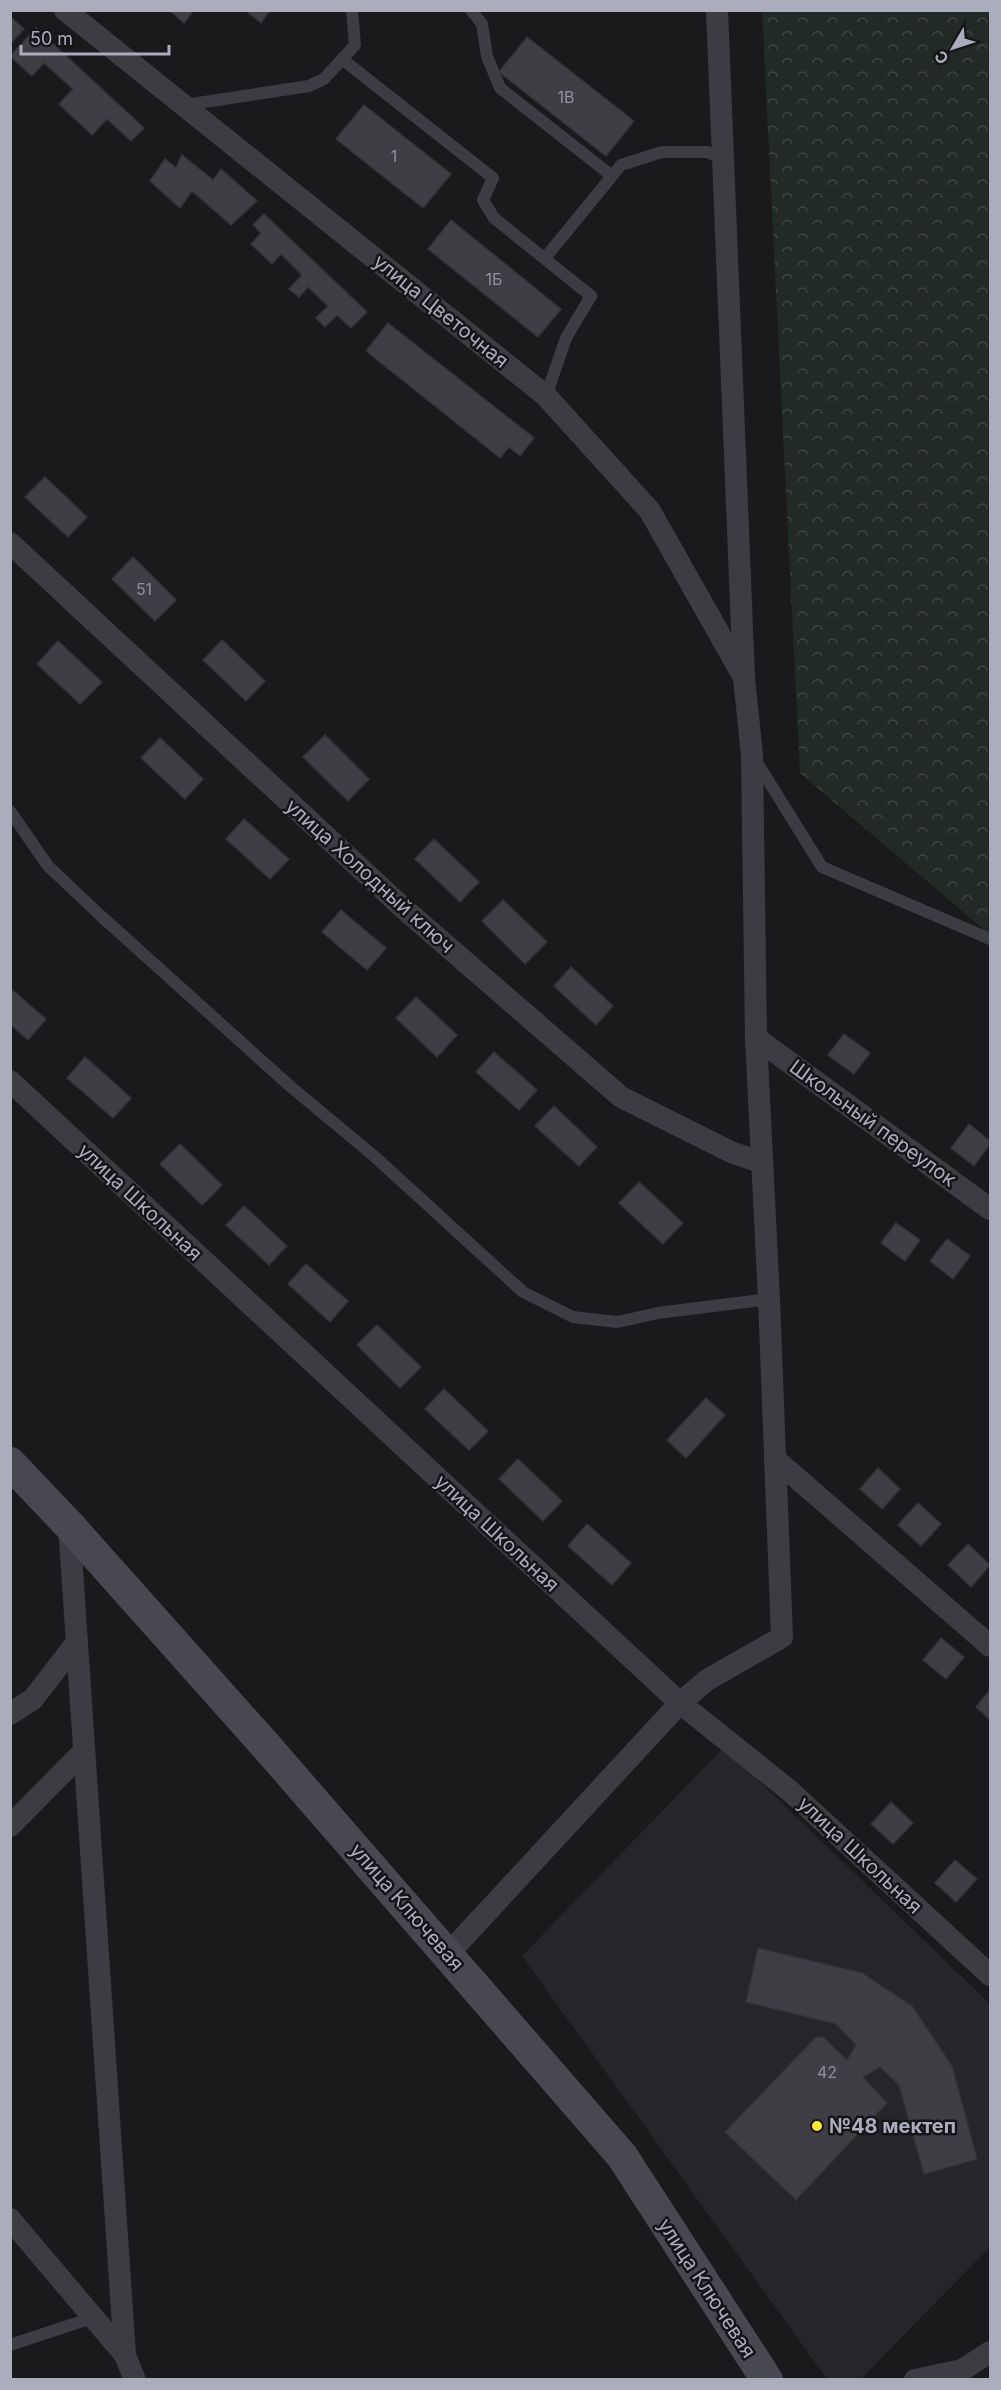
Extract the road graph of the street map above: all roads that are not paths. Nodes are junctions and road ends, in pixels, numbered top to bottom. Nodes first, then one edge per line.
1 (65, 10) edge
2 (352, 10) edge
3 (471, 10) edge
4 (717, 10) edge
5 (342, 59) junction
6 (184, 105) junction
7 (724, 159) junction
8 (612, 176) junction
9 (545, 258) junction
10 (546, 396) junction
11 (10, 543) edge
12 (744, 678) junction
13 (752, 755) junction
14 (10, 811) edge
15 (990, 939) edge
16 (756, 1038) junction
17 (10, 1081) edge
18 (762, 1162) junction
19 (990, 1209) edge
20 (769, 1299) junction
21 (775, 1459) junction
22 (10, 1463) edge
23 (69, 1525) junction
24 (77, 1642) junction
25 (990, 1646) edge
26 (680, 1703) junction
27 (10, 1714) edge
28 (84, 1750) junction
29 (10, 1826) edge
30 (448, 1954) junction
31 (990, 1975) edge
32 (10, 2219) edge
33 (95, 2317) junction
34 (10, 2345) edge
35 (990, 2352) edge
36 (125, 2355) junction
37 (958, 2375) edge
38 (135, 2379) edge
39 (767, 2379) edge
40 (915, 2379) edge

1 - 6 street, улица Цветочная
2 - 5 lane
3 - 8 lane
4 - 7 street
5 - 6 lane
5 - 9 lane
6 - 10 street, улица Цветочная
7 - 8 lane
7 - 12 street
8 - 9 lane
9 - 10 lane
10 - 12 street, улица Цветочная
11 - 18 street, улица Холодный ключ
12 - 13 street
13 - 15 lane
13 - 16 street
14 - 20 lane
16 - 18 street
16 - 19 street, Школьный переулок
17 - 26 street, улица Школьная
18 - 20 street
20 - 21 street
21 - 25 street
21 - 26 street
22 - 23 street, улица Ключевая
23 - 24 street
23 - 30 street, улица Ключевая
24 - 27 street
24 - 28 street
26 - 30 street
26 - 31 street, улица Школьная
28 - 29 street
28 - 36 street
30 - 39 street, улица Ключевая
32 - 33 street
33 - 34 lane
33 - 36 street
35 - 37 street
36 - 38 street
37 - 40 street

